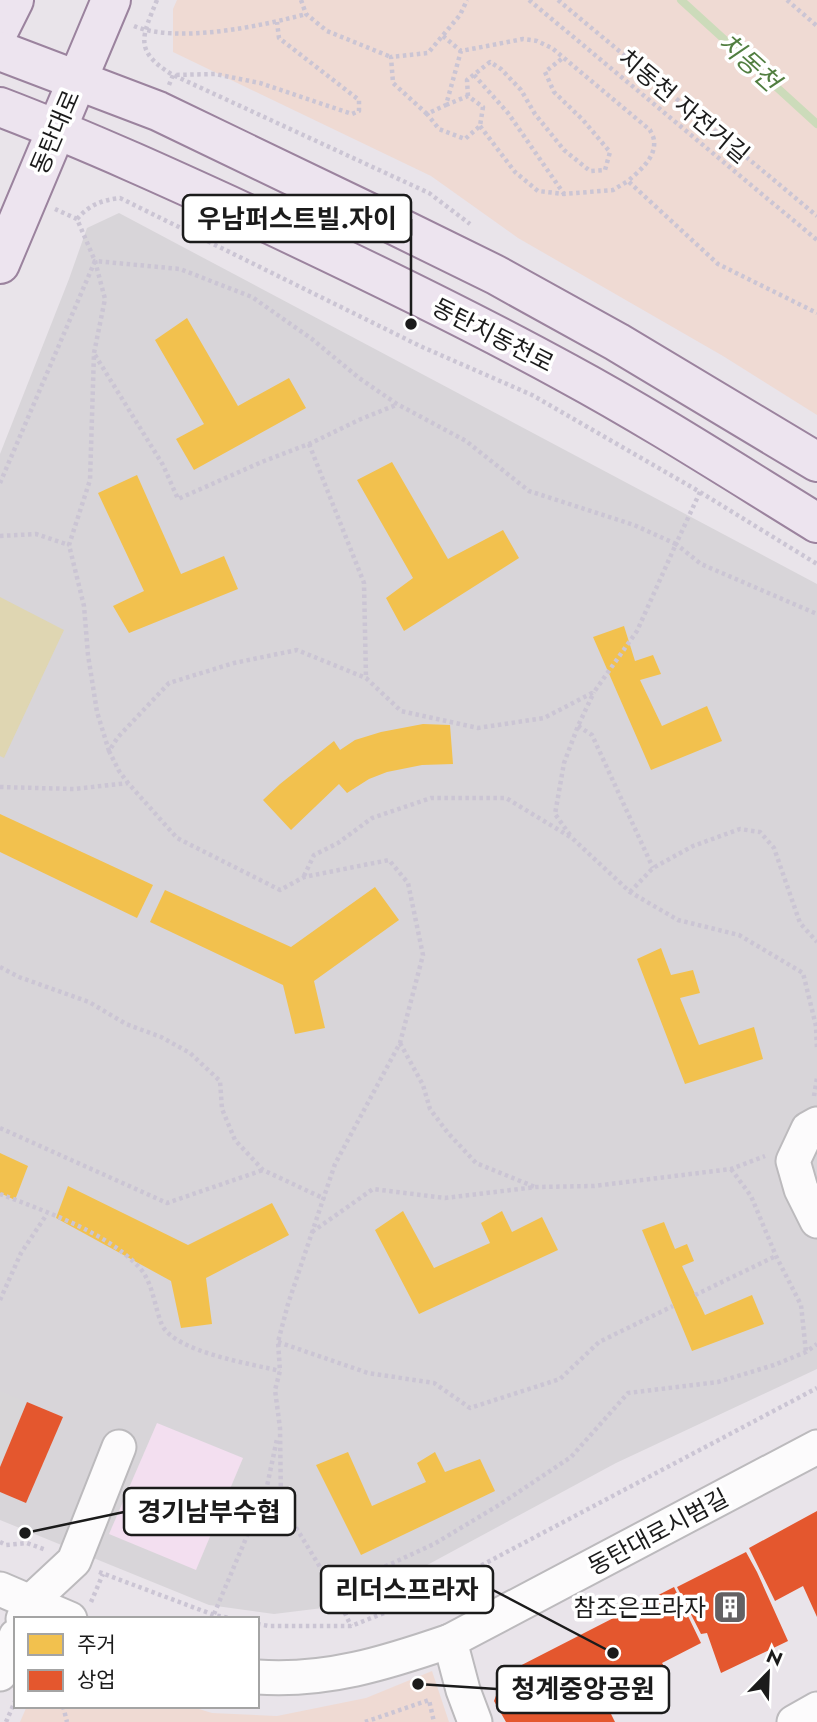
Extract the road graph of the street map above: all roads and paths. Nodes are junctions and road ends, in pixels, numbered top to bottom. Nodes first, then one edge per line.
1 (14, 0) edge
2 (111, 0) edge
3 (301, 0) edge
4 (467, 0) edge
5 (529, 0) edge
6 (558, 0) edge
7 (787, 0) edge
8 (306, 14) junction
9 (277, 22) junction
10 (817, 26) edge
11 (0, 28) edge
12 (145, 30) dead end
13 (443, 36) junction
14 (0, 51) edge
15 (461, 51) junction
16 (564, 57) junction
17 (391, 58) junction
18 (173, 75) dead end
19 (474, 75) junction
20 (77, 80) junction
21 (468, 96) junction
22 (446, 105) junction
23 (0, 107) edge
24 (427, 114) junction
25 (480, 125) junction
26 (57, 129) junction
27 (628, 181) junction
28 (564, 194) junction
29 (817, 216) edge
30 (817, 240) edge
31 (95, 261) junction
32 (0, 264) edge
33 (817, 313) edge
34 (94, 353) junction
35 (397, 404) junction
36 (309, 444) junction
37 (817, 462) edge
38 (0, 483) edge
39 (700, 492) junction
40 (817, 523) edge
41 (0, 536) edge
42 (676, 544) junction
43 (69, 545) junction
44 (817, 565) edge
45 (817, 614) edge
46 (366, 678) junction
47 (594, 692) junction
48 (578, 726) junction
49 (109, 751) junction
50 (128, 783) junction
51 (0, 787) edge
52 (572, 838) junction
53 (653, 868) junction
54 (304, 877) junction
55 (630, 892) junction
56 (817, 942) edge
57 (0, 967) edge
58 (400, 1043) junction
59 (817, 1049) edge
60 (817, 1078) edge
61 (815, 1114) edge
62 (0, 1128) edge
63 (774, 1154) dead end
64 (731, 1169) junction
65 (263, 1170) junction
66 (536, 1187) junction
67 (0, 1194) edge
68 (325, 1199) junction
69 (47, 1214) junction
70 (817, 1221) edge
71 (312, 1233) junction
72 (776, 1256) junction
73 (695, 1295) dead end
74 (0, 1300) edge
75 (673, 1306) dead end
76 (278, 1342) junction
77 (817, 1344) edge
78 (806, 1352) junction
79 (280, 1371) junction
80 (817, 1388) edge
81 (280, 1428) junction
82 (120, 1447) dead end
83 (817, 1447) edge
84 (0, 1542) edge
85 (88, 1567) junction
86 (334, 1590) junction
87 (18, 1603) edge
88 (79, 1613) edge
89 (214, 1615) junction
90 (224, 1617) edge
91 (259, 1624) edge
92 (351, 1626) junction
93 (14, 1641) edge
94 (450, 1642) junction
95 (0, 1674) edge
96 (259, 1676) edge
97 (14, 1704) edge
98 (817, 1709) edge
99 (6, 1722) edge
100 (365, 1722) edge
101 (434, 1722) edge
102 (475, 1722) edge
103 (794, 1722) edge

1 - 11 main road
2 - 20 main road, 동탄대로
3 - 8 path
4 - 13 path
5 - 30 path, 치동천 자전거길
6 - 29 path
7 - 10 path
8 - 9 path
8 - 17 path
9 - 12 path
9 - 18 path
13 - 15 path
13 - 17 path
14 - 20 main road
15 - 16 path
15 - 22 path
16 - 19 path
16 - 27 path
17 - 24 path
19 - 21 path
19 - 28 path
20 - 26 main road, 동탄대로
20 - 37 main road
21 - 22 path
21 - 25 path
22 - 24 path
23 - 26 main road, 동탄치동천로
24 - 25 path
25 - 28 path
26 - 32 main road, 동탄대로
26 - 40 main road, 동탄치동천로
27 - 28 path
27 - 33 path
31 - 34 path
31 - 35 path
31 - 38 path
31 - 39 path
34 - 36 path
34 - 43 path
35 - 36 path
35 - 42 path
36 - 46 path
39 - 42 path
39 - 44 path
41 - 43 path
42 - 45 path
42 - 47 path
43 - 49 path
46 - 47 path
46 - 49 path
47 - 48 path
48 - 52 path
48 - 53 path
49 - 50 path
50 - 51 path
50 - 54 path
52 - 54 path
52 - 55 path
53 - 55 path
53 - 56 path
54 - 58 path
55 - 59 path
57 - 65 path
58 - 66 path
58 - 68 path
60 - 61 path
61 - 70 street
62 - 65 path
63 - 64 path
64 - 66 path
64 - 72 path
65 - 68 path
66 - 71 path
67 - 69 path
68 - 71 path
69 - 74 path
69 - 79 path
71 - 76 path
72 - 73 path
72 - 78 path
75 - 76 path
76 - 79 path
77 - 78 path
78 - 86 path
79 - 81 path
80 - 92 path
81 - 86 path
81 - 89 path
82 - 85 street
83 - 94 street, 동탄대로시범길
84 - 85 path
85 - 87 street
85 - 88 path
85 - 89 path
86 - 92 path
87 - 88 street
89 - 90 path
91 - 92 path
93 - 95 street
94 - 96 street, 동탄대로시범길
94 - 102 street
97 - 99 path
98 - 103 street
100 - 101 path

